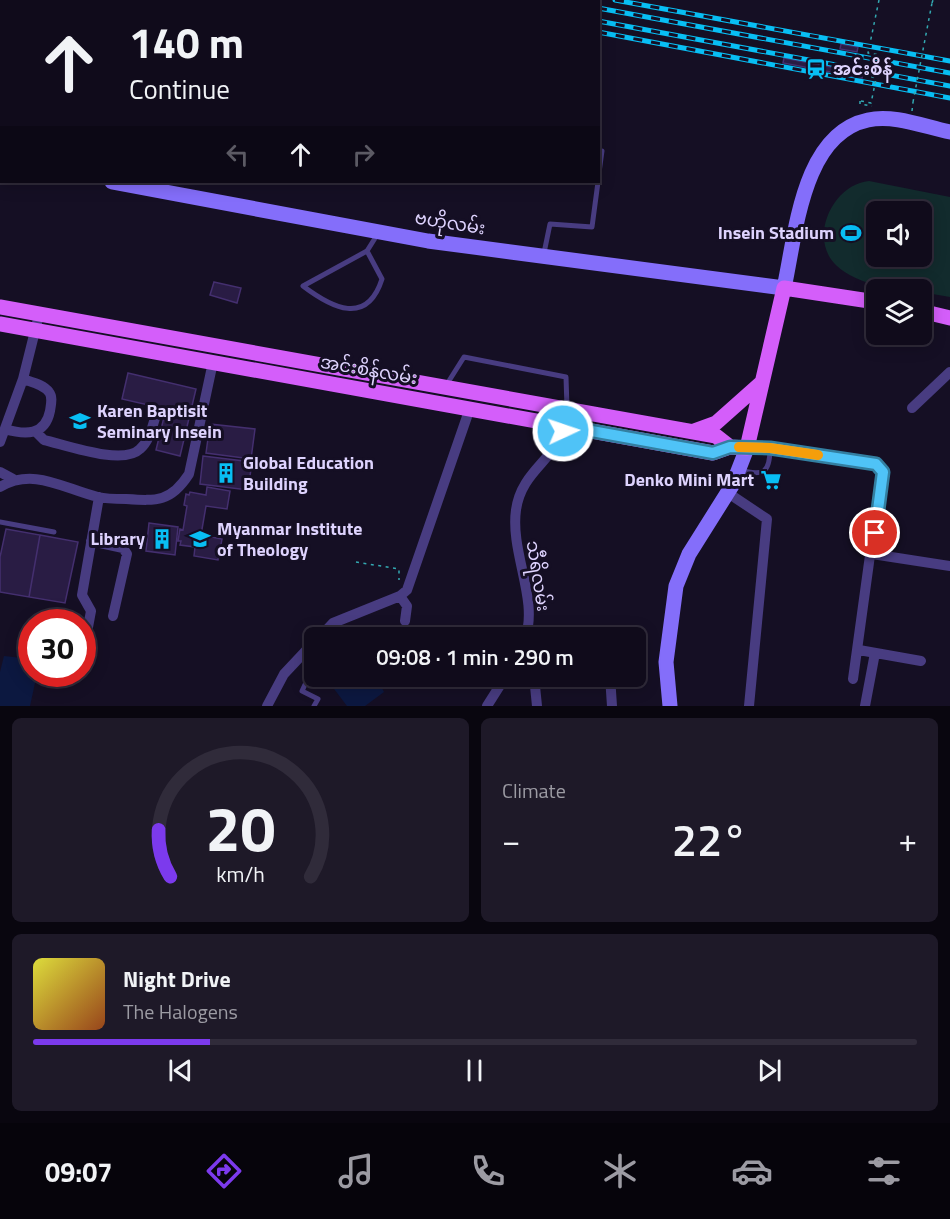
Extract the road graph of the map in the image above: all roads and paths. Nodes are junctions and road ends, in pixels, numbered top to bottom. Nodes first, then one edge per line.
1 (879, 0) edge
2 (933, 0) edge
3 (864, 75) dead end
4 (876, 78) junction
5 (860, 101) dead end
6 (912, 112) dead end
7 (950, 132) edge
8 (600, 151) edge
9 (600, 166) edge
10 (117, 183) edge
11 (598, 183) edge
12 (379, 231) junction
13 (367, 251) junction
14 (543, 258) junction
15 (784, 288) junction
16 (866, 300) edge
17 (0, 307) edge
18 (932, 314) edge
19 (39, 315) junction
20 (950, 318) edge
21 (0, 324) edge
22 (37, 330) junction
23 (185, 350) junction
24 (213, 363) junction
25 (274, 366) junction
26 (950, 372) edge
27 (385, 376) junction
28 (23, 379) junction
29 (762, 383) junction
30 (445, 387) junction
31 (383, 393) junction
32 (470, 408) junction
33 (912, 408) dead end
34 (567, 410) junction
35 (156, 415) dead end
36 (564, 426) junction
37 (5, 429) junction
38 (36, 432) junction
39 (685, 432) junction
40 (0, 442) edge
41 (730, 447) junction
42 (747, 448) junction
43 (770, 448) junction
44 (739, 470) junction
45 (0, 472) edge
46 (13, 479) junction
47 (0, 486) edge
48 (728, 493) junction
49 (99, 497) junction
50 (0, 522) edge
51 (54, 532) dead end
52 (91, 541) junction
53 (872, 554) junction
54 (356, 562) dead end
55 (950, 566) edge
56 (399, 569) dead end
57 (400, 596) junction
58 (90, 609) edge
59 (113, 616) dead end
60 (405, 621) dead end
61 (329, 627) edge
62 (528, 627) edge
63 (859, 650) junction
64 (875, 653) junction
65 (302, 654) joint
66 (921, 661) dead end
67 (853, 679) dead end
68 (499, 687) edge
69 (535, 687) edge
70 (611, 687) edge
71 (267, 706) edge
72 (314, 706) edge
73 (487, 706) edge
74 (537, 706) edge
75 (612, 706) edge
76 (670, 706) edge
77 (749, 706) edge
78 (865, 706) edge

1 - 4 path, bridge
2 - 6 path, bridge
3 - 4 path
4 - 5 path
7 - 15 main road
8 - 9 lane
10 - 12 main road, ဗဟိုလမ်း
11 - 14 lane
12 - 13 lane
12 - 14 main road, ဗဟိုလမ်း
13 - 13 lane
14 - 15 main road, ဗဟိုလမ်း
15 - 16 main road
15 - 29 main road
17 - 19 main road, အင်းစိန်လမ်း
18 - 20 main road
19 - 22 street
19 - 23 main road, အင်းစိန်လမ်း
21 - 22 main road, အင်းစိန်လမ်း
22 - 23 main road, အင်းစိန်လမ်း
22 - 28 street
23 - 24 main road, အင်းစိန်လမ်း
23 - 25 main road, အင်းစိန်လမ်း
24 - 25 main road, အင်းစိန်လမ်း
24 - 49 street
25 - 27 main road, အင်းစိန်လမ်း
25 - 31 main road, အင်းစိန်လမ်း
26 - 33 street
27 - 30 main road, အင်းစိန်လမ်း
27 - 31 main road
28 - 37 street
28 - 38 street
29 - 39 main road, အင်းစိန်လမ်း
29 - 42 main road
30 - 34 main road, အင်းစိန်လမ်း
30 - 34 lane
31 - 32 main road, အင်းစိန်လမ်း
32 - 36 main road, အင်းစိန်လမ်း
32 - 57 street
34 - 36 street, သီရိလမ်း
34 - 39 main road, အင်းစိန်လမ်း
35 - 38 street
36 - 41 main road, အင်းစိန်လမ်း
36 - 62 street, သီရိလမ်း
37 - 38 street
37 - 40 street
39 - 41 main road, အင်းစိန်လမ်း
41 - 42 main road, အင်းစိန်လမ်း
42 - 43 street
42 - 44 main road
43 - 44 lane
43 - 53 street
44 - 48 main road
45 - 46 street
46 - 47 street
46 - 49 street
48 - 76 main road
48 - 77 street
49 - 52 street
50 - 51 lane
52 - 58 street
52 - 59 street
53 - 55 street
53 - 63 street
54 - 56 path
57 - 60 street
57 - 61 street
63 - 64 street
63 - 67 street
64 - 66 street
64 - 78 street
65 - 71 street
65 - 72 lane
68 - 73 street
69 - 74 street
70 - 75 street

